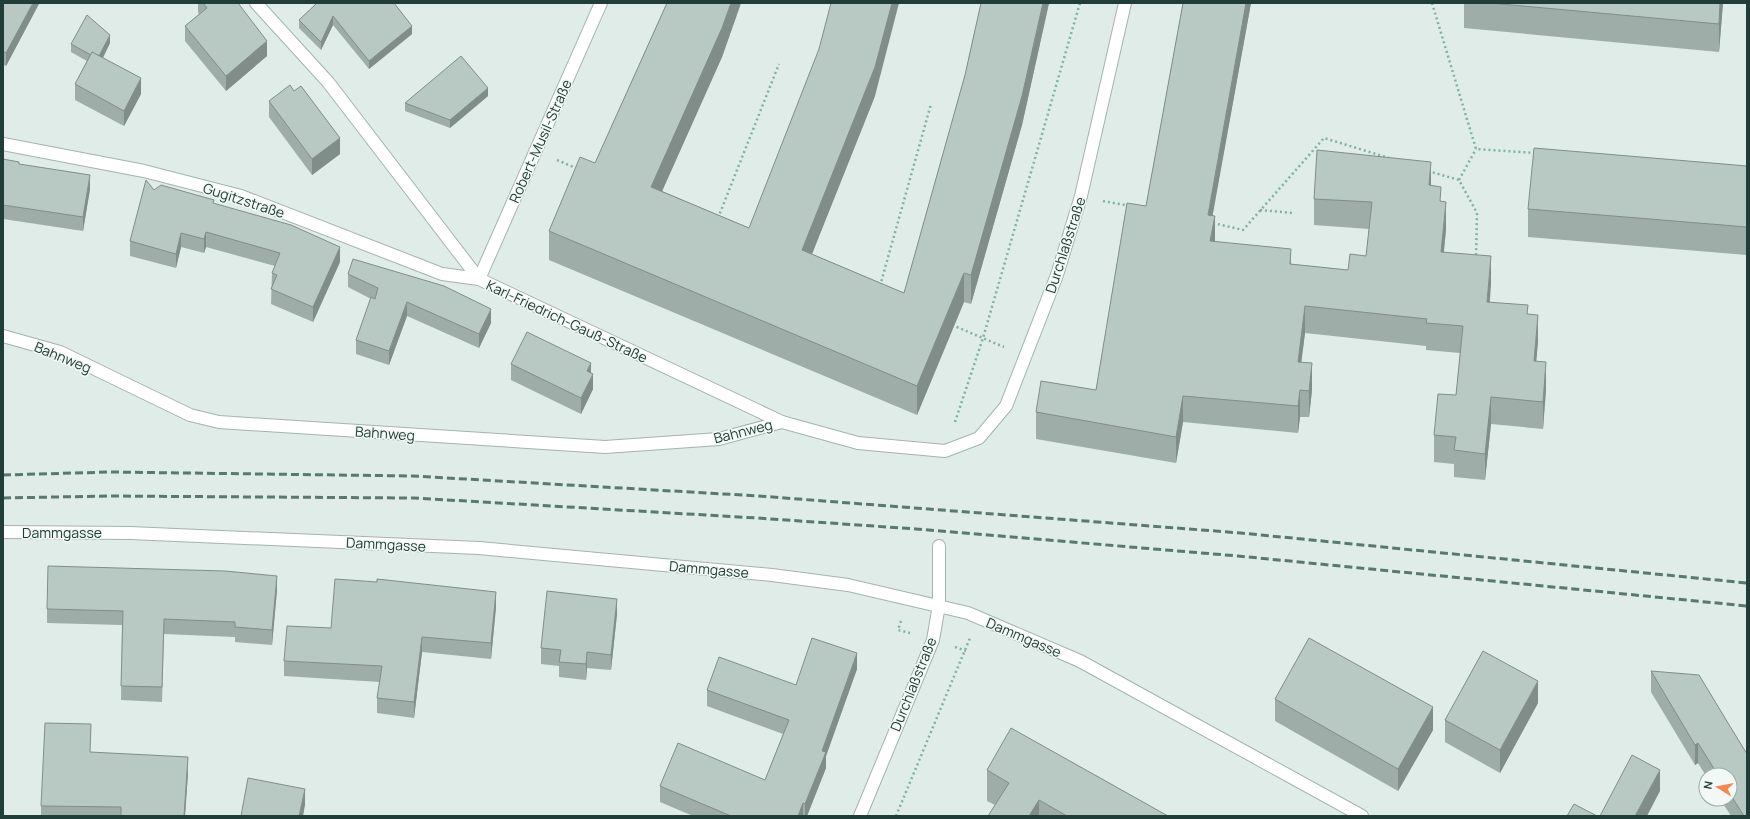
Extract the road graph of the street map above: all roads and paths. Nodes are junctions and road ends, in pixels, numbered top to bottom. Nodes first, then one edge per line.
1 (256, 3) edge
2 (601, 3) edge
3 (1080, 3) edge
4 (1125, 3) edge
5 (1432, 3) edge
6 (778, 64) dead end
7 (931, 104) dead end
8 (3, 144) edge
9 (1476, 149) junction
10 (536, 151) junction
11 (1540, 153) edge
12 (1392, 159) edge
13 (1421, 168) edge
14 (579, 169) edge
15 (1459, 180) junction
16 (1081, 196) junction
17 (1135, 207) edge
18 (1260, 210) junction
19 (1293, 213) dead end
20 (718, 218) edge
21 (1212, 223) edge
22 (1476, 262) edge
23 (479, 279) junction
24 (880, 286) edge
25 (948, 323) edge
26 (3, 336) edge
27 (983, 338) junction
28 (1025, 355) junction
29 (782, 422) junction
30 (945, 451) junction
31 (3, 532) edge
32 (939, 546) dead end
33 (939, 605) junction
34 (966, 651) dead end
35 (860, 816) edge
36 (896, 816) edge
37 (1362, 816) edge

1 - 23 street, Karl-Friedrich-Gauß-Straße
2 - 10 street, Robert-Musil-Straße
3 - 27 path
4 - 16 street, Durchlaßstraße
5 - 9 path
6 - 20 path
7 - 24 path
8 - 23 street, Gugitzstraße
9 - 11 path
9 - 15 path
10 - 14 path
10 - 23 street, Robert-Musil-Straße
12 - 18 path
13 - 15 path
15 - 22 path
16 - 17 path
16 - 28 street, Durchlaßstraße
18 - 19 path
18 - 21 path
23 - 29 street, Karl-Friedrich-Gauß-Straße
25 - 27 path
26 - 29 street, Bahnweg
27 - 28 path
27 - 30 path
28 - 30 street, Durchlaßstraße
29 - 30 street, Karl-Friedrich-Gauß-Straße
31 - 33 street, Dammgasse
32 - 33 street, Durchlaßstraße
33 - 35 street, Durchlaßstraße
33 - 37 street, Dammgasse
34 - 36 path

